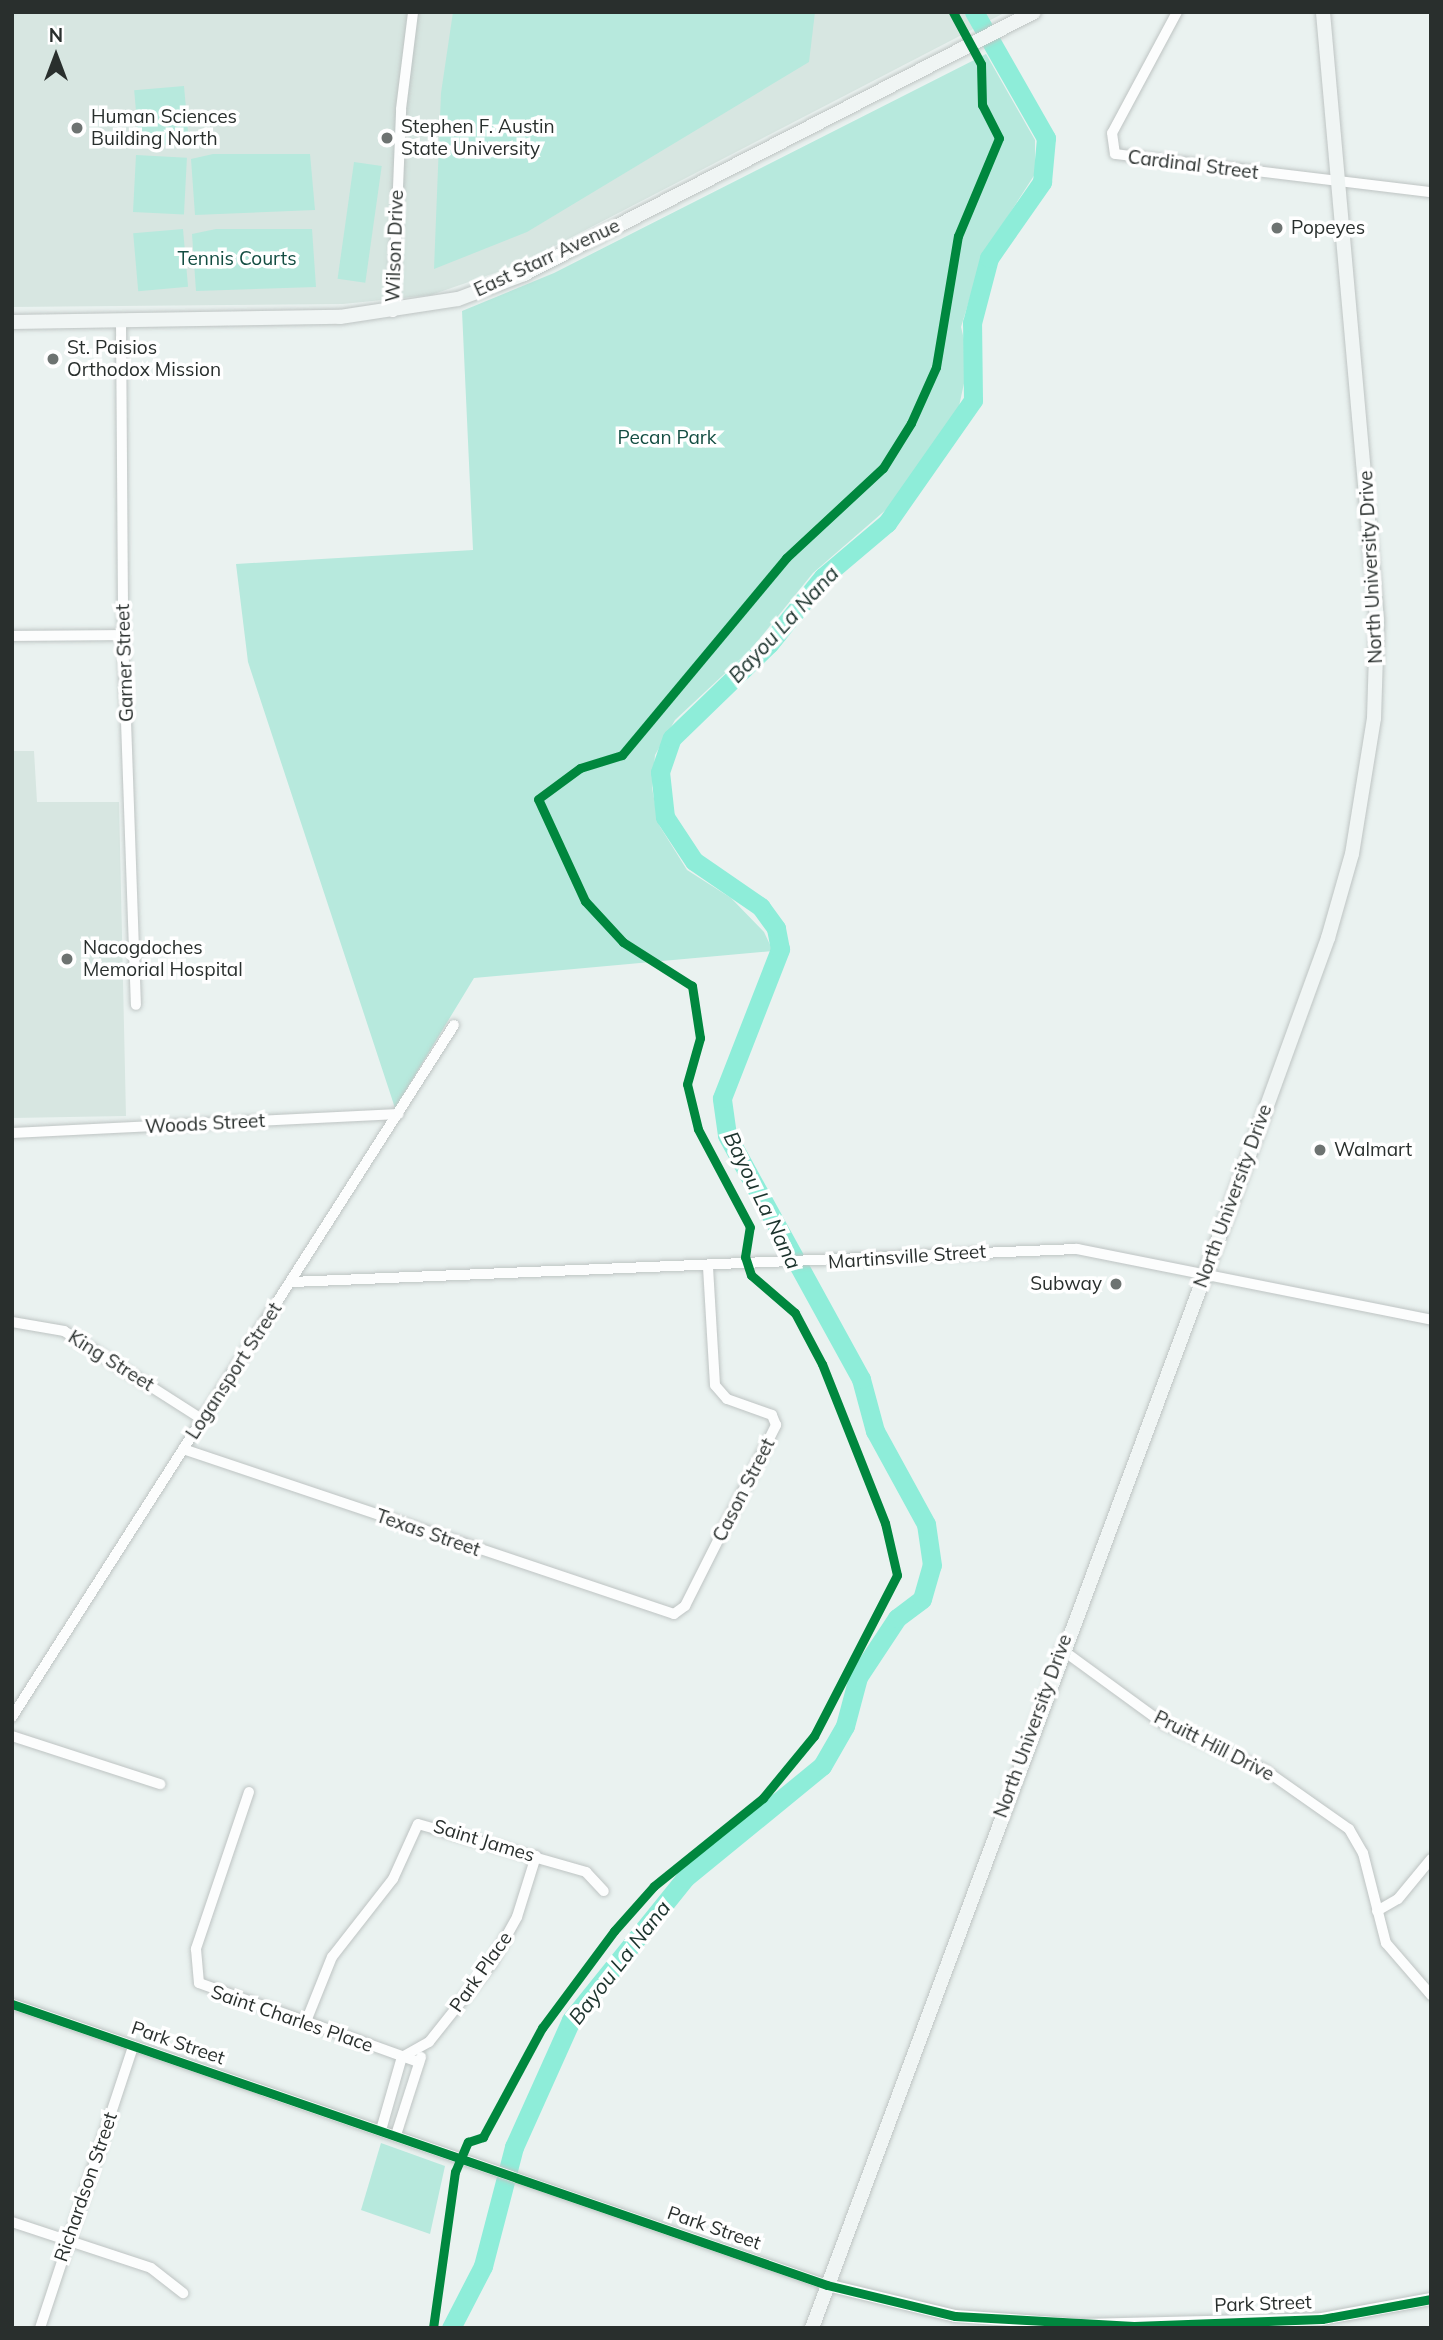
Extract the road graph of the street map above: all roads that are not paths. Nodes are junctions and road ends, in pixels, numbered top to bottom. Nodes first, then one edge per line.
1 (413, 12) edge
2 (1177, 12) edge
3 (1323, 12) edge
4 (1032, 13) edge
5 (1340, 182) junction
6 (1431, 192) edge
7 (393, 312) junction
8 (121, 321) junction
9 (12, 322) edge
10 (123, 635) junction
11 (12, 636) edge
12 (136, 1005) dead end
13 (454, 1025) dead end
14 (399, 1114) junction
15 (12, 1133) edge
16 (708, 1267) junction
17 (1206, 1271) junction
18 (292, 1282) junction
19 (1431, 1320) edge
20 (12, 1322) edge
21 (203, 1420) junction
22 (183, 1449) junction
23 (674, 1614) joint
24 (1061, 1649) junction
25 (12, 1717) edge
26 (12, 1736) edge
27 (160, 1784) dead end
28 (249, 1792) dead end
29 (536, 1856) junction
30 (1431, 1859) edge
31 (604, 1891) dead end
32 (1377, 1911) junction
33 (1431, 1995) edge
34 (12, 2004) edge
35 (305, 2024) junction
36 (429, 2042) junction
37 (134, 2046) junction
38 (402, 2057) junction
39 (419, 2063) junction
40 (380, 2130) junction
41 (396, 2135) junction
42 (12, 2222) edge
43 (68, 2239) junction
44 (827, 2285) junction
45 (183, 2293) dead end
46 (1431, 2299) edge
47 (40, 2328) edge
48 (812, 2328) edge

1 - 7 street, Wilson Drive
2 - 5 street, Cardinal Street
3 - 5 main road, North University Drive
4 - 7 main road, East Starr Avenue
5 - 6 street, Cardinal Street
5 - 17 main road, North University Drive
7 - 8 main road, East Starr Avenue
8 - 9 main road, East Starr Avenue
8 - 10 street, Garner Street
10 - 11 street
10 - 12 street, Garner Street
13 - 14 street, Logansport Street
14 - 15 street, Woods Street
14 - 18 street, Logansport Street
16 - 17 street, Martinsville Street
16 - 18 street, Martinsville Street
16 - 23 street, Cason Street
17 - 19 street, Martinsville Street
17 - 24 main road, North University Drive
18 - 21 street, Logansport Street
20 - 21 street, King Street
21 - 22 street, Logansport Street
22 - 23 street, Texas Street
22 - 25 street, Logansport Street
24 - 32 street, Pruitt Hill Drive
24 - 44 main road, North University Drive
26 - 27 street
28 - 35 street, Saint Charles Place
29 - 31 street, Saint James
29 - 35 street, Saint James
29 - 36 street, Park Place
30 - 32 street
32 - 33 street, Pruitt Hill Drive
34 - 37 street, Park Street
35 - 38 street, Saint Charles Place
36 - 38 street, Park Place
36 - 39 street, Park Place
37 - 40 street, Park Street
37 - 43 street, Richardson Street
38 - 39 street, Saint Charles Place
38 - 40 street
39 - 41 street, Park Place
40 - 41 street, Park Street
41 - 44 street, Park Street
42 - 43 street
43 - 45 street
43 - 47 street, Richardson Street
44 - 46 street, Park Street
44 - 48 main road, North University Drive

